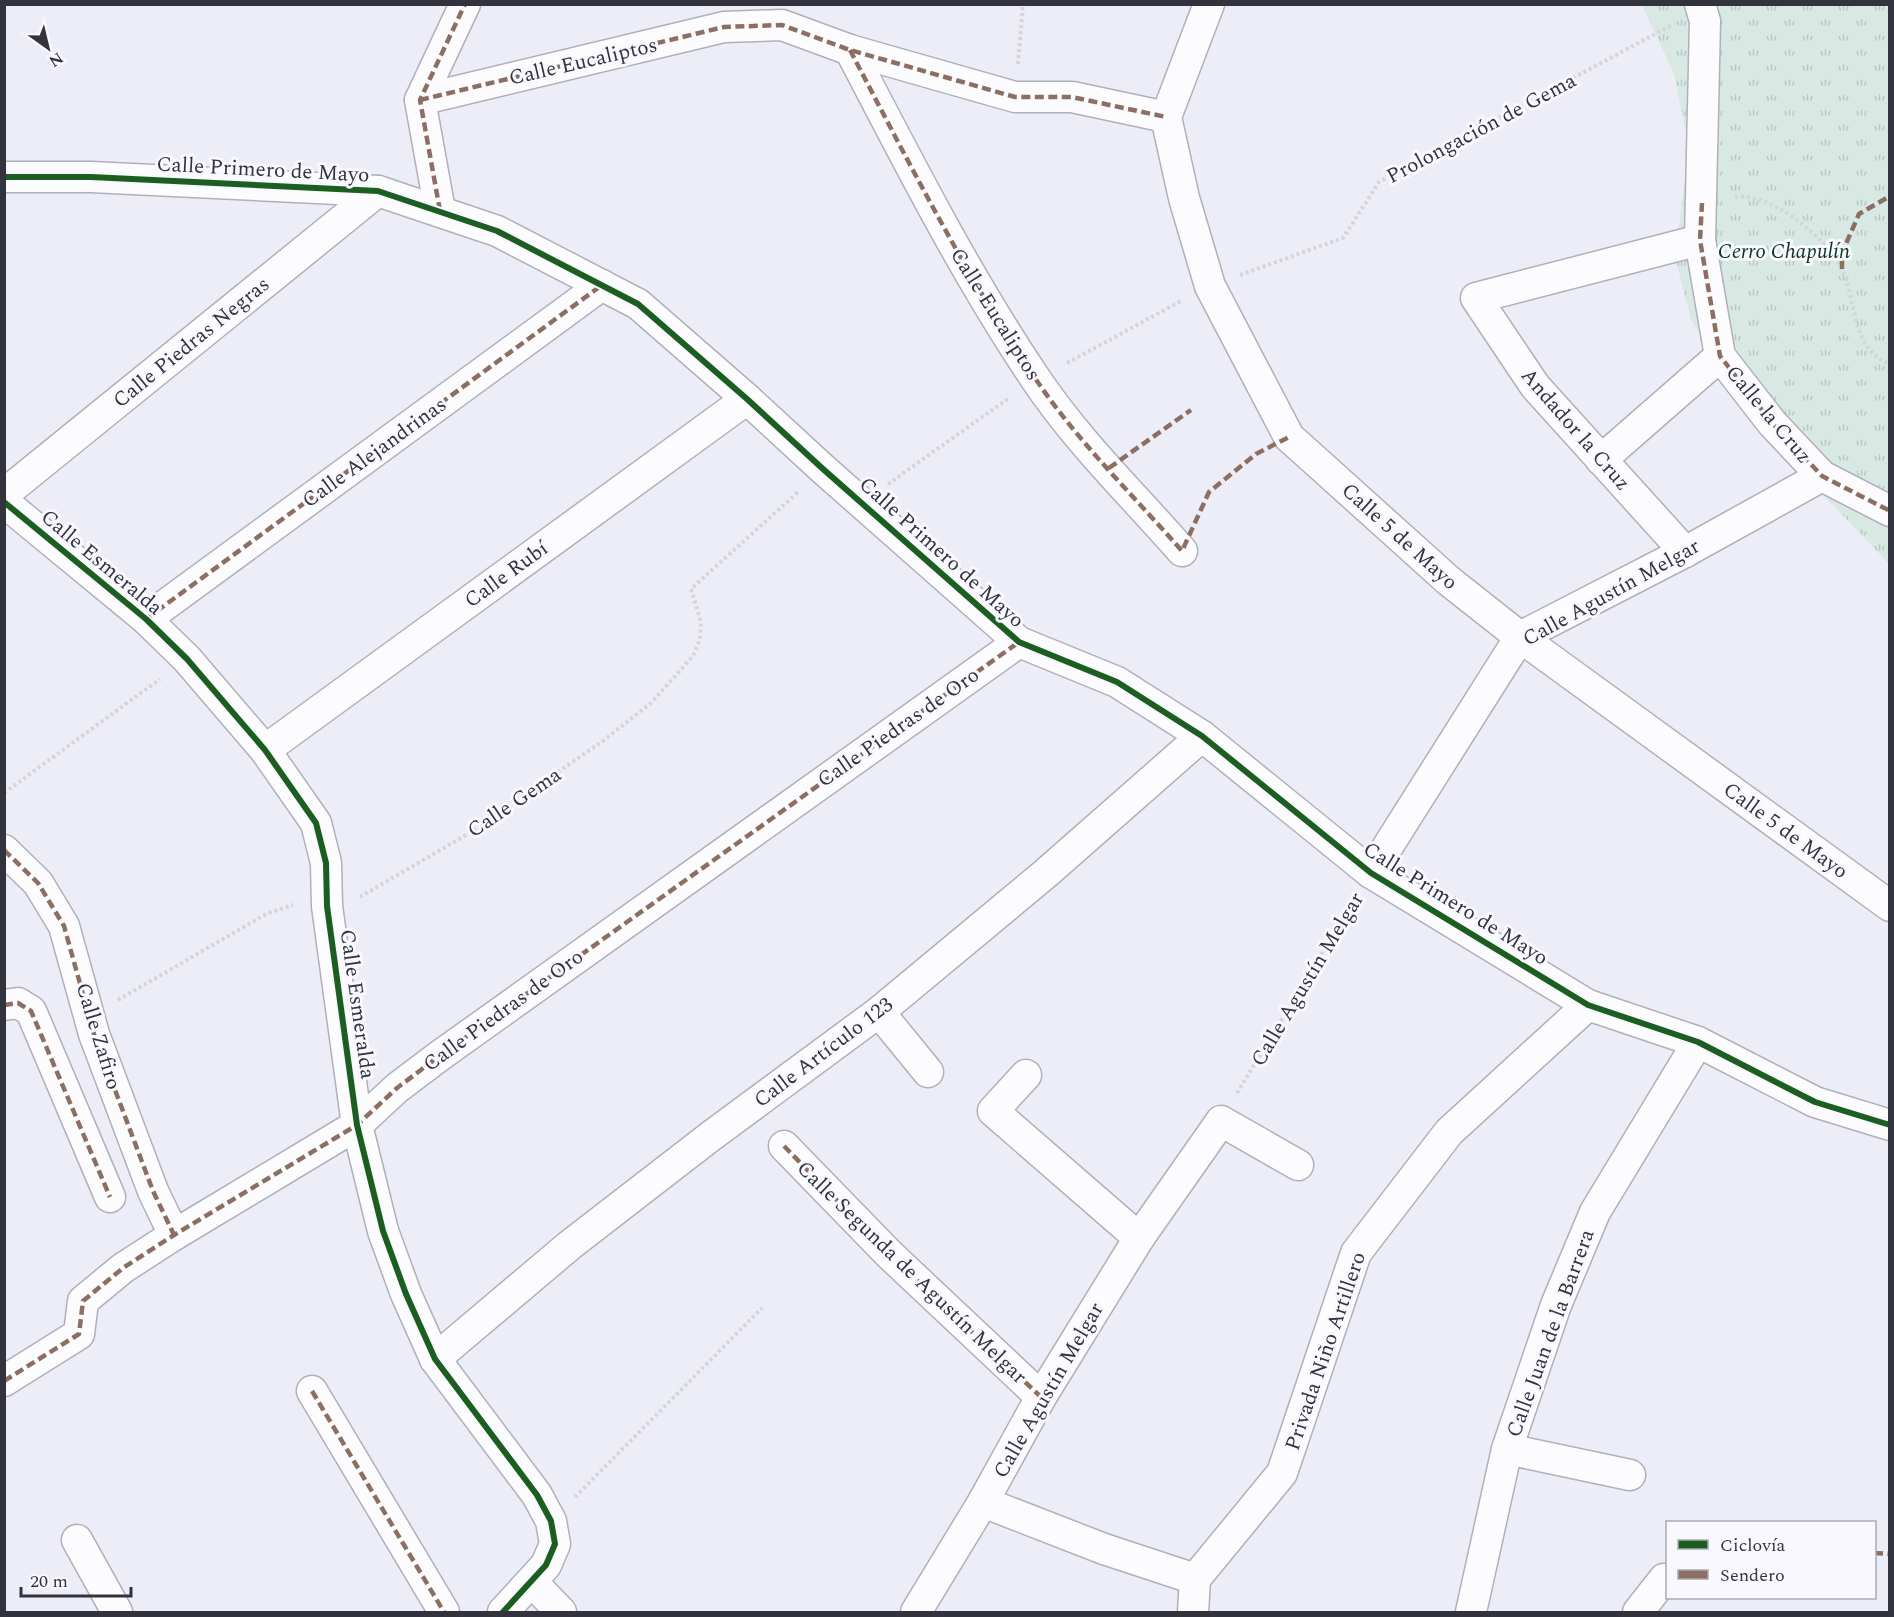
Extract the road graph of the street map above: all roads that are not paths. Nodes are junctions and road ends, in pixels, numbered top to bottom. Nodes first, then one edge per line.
1 (465, 4) edge
2 (1209, 4) edge
3 (1701, 7) edge
4 (850, 50) junction
5 (420, 100) junction
6 (1166, 117) junction
7 (4, 177) edge
8 (378, 191) junction
9 (440, 211) junction
10 (1700, 240) junction
11 (602, 285) junction
12 (1720, 356) junction
13 (747, 399) junction
14 (1601, 460) junction
15 (1822, 476) junction
16 (4, 494) edge
17 (4, 502) edge
18 (1890, 511) edge
19 (1182, 551) dead end
20 (1685, 552) junction
21 (146, 619) junction
22 (1521, 637) junction
23 (1018, 642) junction
24 (1202, 736) junction
25 (265, 750) junction
26 (4, 850) edge
27 (1371, 873) junction
28 (1890, 906) edge
29 (4, 1005) edge
30 (1588, 1005) junction
31 (879, 1012) junction
32 (1698, 1042) junction
33 (928, 1072) dead end
34 (1026, 1076) dead end
35 (357, 1125) junction
36 (1890, 1125) edge
37 (784, 1146) dead end
38 (1299, 1165) dead end
39 (110, 1197) dead end
40 (174, 1235) junction
41 (1139, 1238) junction
42 (435, 1359) junction
43 (4, 1380) edge
44 (312, 1391) dead end
45 (1041, 1397) junction
46 (1507, 1449) junction
47 (1630, 1474) dead end
48 (983, 1502) junction
49 (77, 1540) dead end
50 (1195, 1579) junction
51 (1664, 1579) dead end
52 (533, 1582) junction
53 (117, 1612) edge
54 (444, 1612) edge
55 (503, 1612) edge
56 (561, 1612) edge
57 (916, 1612) edge
58 (1193, 1612) edge
59 (1471, 1612) edge
60 (1638, 1612) edge

1 - 5 street
2 - 6 street
3 - 10 street, Calle la Cruz
4 - 5 street, Calle Eucaliptos
4 - 6 street, Calle Eucaliptos
4 - 19 street, Calle Eucaliptos
5 - 9 street
6 - 22 street, Calle 5 de Mayo
7 - 8 street, Calle Primero de Mayo
8 - 9 street, Calle Primero de Mayo
8 - 16 street, Calle Piedras Negras
9 - 11 street, Calle Primero de Mayo
10 - 12 street, Calle la Cruz
10 - 14 street, Andador la Cruz
11 - 13 street, Calle Primero de Mayo
11 - 21 street, Calle Alejandrinas
12 - 14 street
12 - 15 street, Calle la Cruz
13 - 23 street, Calle Primero de Mayo
13 - 25 street, Calle Rubí
14 - 20 street, Andador la Cruz
15 - 18 street, Calle la Cruz
15 - 20 street, Calle Agustín Melgar
17 - 21 street, Calle Esmeralda
20 - 22 street, Calle Agustín Melgar
21 - 25 street, Calle Esmeralda
22 - 27 street, Calle Agustín Melgar
22 - 28 street, Calle 5 de Mayo
23 - 24 street, Calle Primero de Mayo
23 - 35 street, Calle Piedras de Oro
24 - 27 street, Calle Primero de Mayo
24 - 31 street, Calle Artículo 123
25 - 35 street, Calle Esmeralda
26 - 40 street, Calle Zafiro
27 - 30 street, Calle Primero de Mayo
29 - 39 street
30 - 32 street, Calle Primero de Mayo
30 - 50 street, Privada Niño Artillero
31 - 33 street
31 - 42 street, Calle Artículo 123
32 - 36 street, Calle Primero de Mayo
32 - 46 street, Calle Juan de la Barrera
34 - 41 street
35 - 40 street, Calle Piedras de Oro
35 - 42 street, Calle Esmeralda
37 - 45 street, Calle Segunda de Agustín Melgar
38 - 41 street, Calle Agustín Melgar
40 - 43 street, Calle Piedras de Oro
41 - 45 street, Calle Agustín Melgar
42 - 52 street, Calle Esmeralda
44 - 54 street
45 - 48 street, Calle Agustín Melgar
46 - 47 street
46 - 59 street, Calle Juan de la Barrera
48 - 50 street
48 - 57 street, Calle Agustín Melgar
49 - 53 street
50 - 58 street
51 - 60 street
52 - 55 street
52 - 56 street

